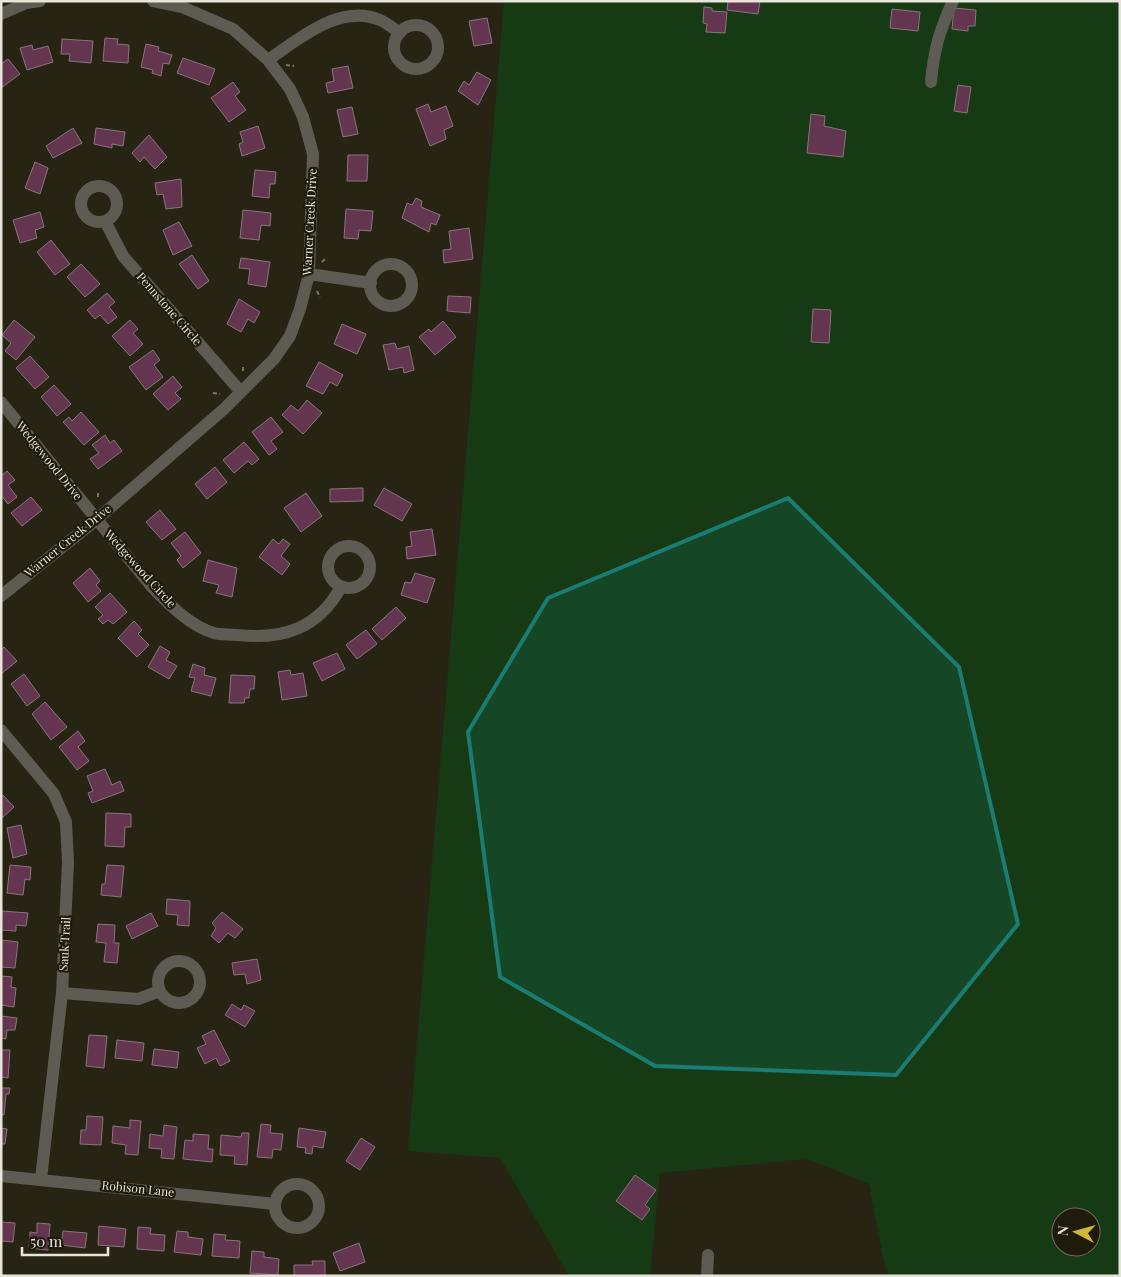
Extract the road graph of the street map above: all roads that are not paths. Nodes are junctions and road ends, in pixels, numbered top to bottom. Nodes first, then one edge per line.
1 (40, 1) edge
2 (953, 1) edge
3 (159, 2) edge
4 (1, 14) edge
5 (400, 33) dead end
6 (268, 60) junction
7 (931, 82) dead end
8 (105, 221) dead end
9 (309, 274) junction
10 (371, 283) dead end
11 (241, 392) junction
12 (1, 402) edge
13 (96, 520) junction
14 (341, 587) dead end
15 (1, 596) edge
16 (3, 736) edge
17 (160, 991) dead end
18 (62, 993) junction
19 (1, 1176) edge
20 (40, 1179) junction
21 (275, 1204) dead end
22 (708, 1254) dead end
23 (707, 1276) edge

1 - 4 street
2 - 7 street
3 - 6 street, Warner Creek Drive
5 - 6 street
6 - 9 street, Warner Creek Drive
8 - 11 street, Pennstone Circle
9 - 10 street
9 - 11 street, Warner Creek Drive
11 - 13 street, Warner Creek Drive
12 - 13 street, Wedgewood Drive
13 - 14 street, Wedgewood Circle
13 - 15 street, Warner Creek Drive
16 - 18 street, Sauk Trail
17 - 18 street
18 - 20 street, Sauk Trail
19 - 20 street, Robison Lane
20 - 21 street, Robison Lane
22 - 23 street

